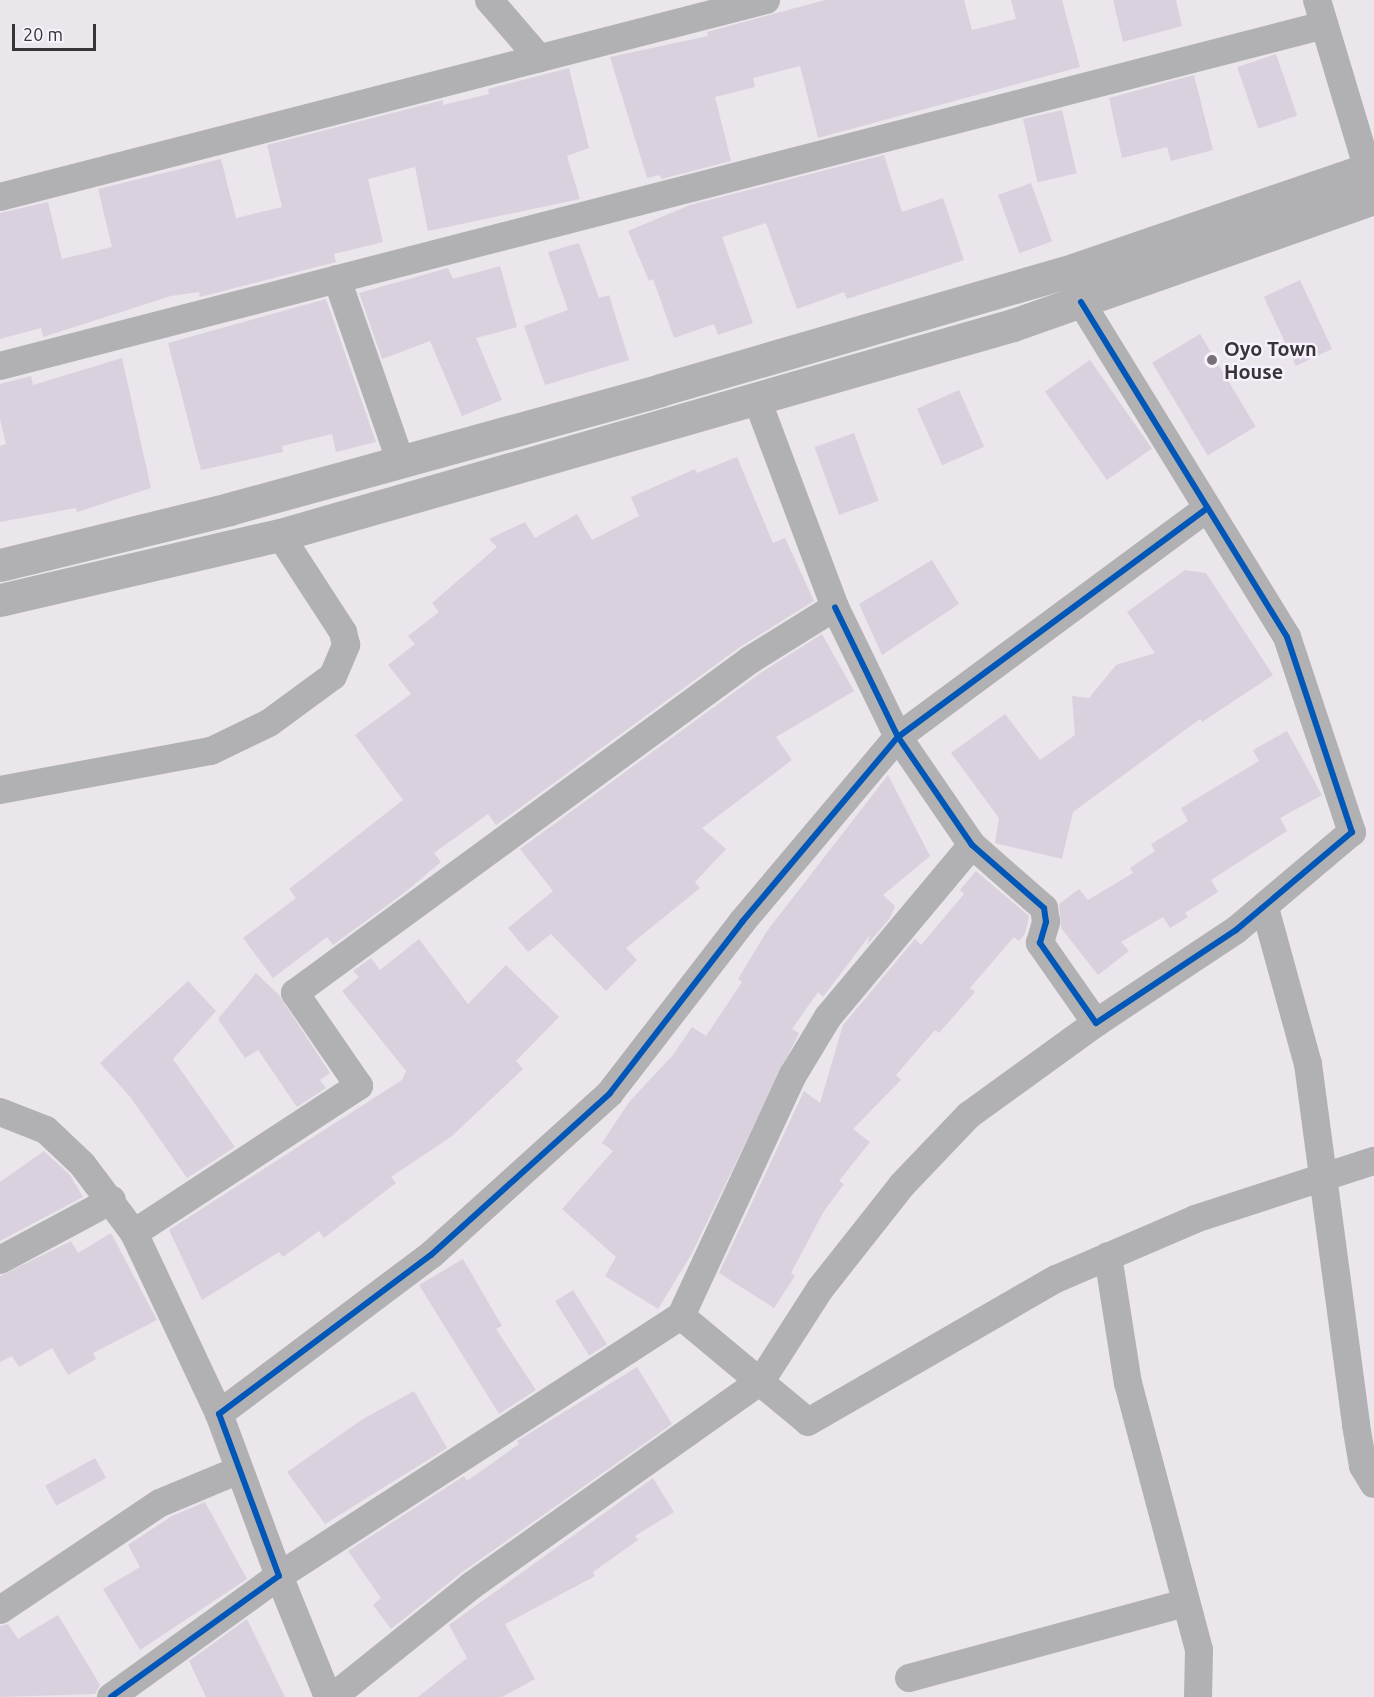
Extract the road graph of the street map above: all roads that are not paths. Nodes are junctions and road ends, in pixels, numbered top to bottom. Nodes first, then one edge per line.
1 (489, 0) edge
2 (766, 0) edge
3 (724, 5) edge
4 (1321, 13) edge
5 (540, 58) junction
6 (1372, 178) edge
7 (0, 197) edge
8 (337, 279) junction
9 (1081, 302) junction
10 (0, 366) edge
11 (660, 390) junction
12 (757, 399) junction
13 (668, 424) junction
14 (400, 460) junction
15 (1203, 501) junction
16 (280, 535) junction
17 (0, 565) edge
18 (0, 600) edge
19 (835, 608) junction
20 (895, 730) junction
21 (0, 790) edge
22 (972, 845) junction
23 (1265, 908) junction
24 (1096, 1023) junction
25 (0, 1112) edge
26 (1374, 1161) edge
27 (1324, 1178) junction
28 (112, 1200) junction
29 (134, 1233) junction
30 (1108, 1257) junction
31 (0, 1260) edge
32 (681, 1316) junction
33 (761, 1381) junction
34 (219, 1414) junction
35 (239, 1470) junction
36 (1374, 1484) edge
37 (279, 1576) junction
38 (1186, 1604) junction
39 (0, 1610) edge
40 (909, 1678) dead end
41 (111, 1697) edge
42 (328, 1697) edge
43 (333, 1697) edge
44 (1198, 1697) edge

1 - 5 street
2 - 3 street
3 - 5 street
4 - 6 street
4 - 8 street
5 - 7 street
6 - 9 street
6 - 11 street
8 - 10 street
8 - 14 street
9 - 12 street
9 - 15 street
11 - 13 street
11 - 14 street
12 - 13 street
12 - 19 street
13 - 16 street
14 - 17 street
15 - 20 street
15 - 23 street
16 - 18 street
16 - 21 street
19 - 20 street
19 - 29 street
20 - 22 street
20 - 34 street
22 - 24 street
22 - 32 street
23 - 24 street
23 - 27 street
24 - 33 street
25 - 28 street
26 - 27 street
27 - 30 street
27 - 36 street
28 - 29 street
28 - 31 street
29 - 34 street
30 - 33 street
30 - 38 street
32 - 33 street
32 - 37 street
33 - 43 street
34 - 35 street
35 - 37 street
35 - 39 street
37 - 41 street
37 - 42 street
38 - 40 street
38 - 44 street

